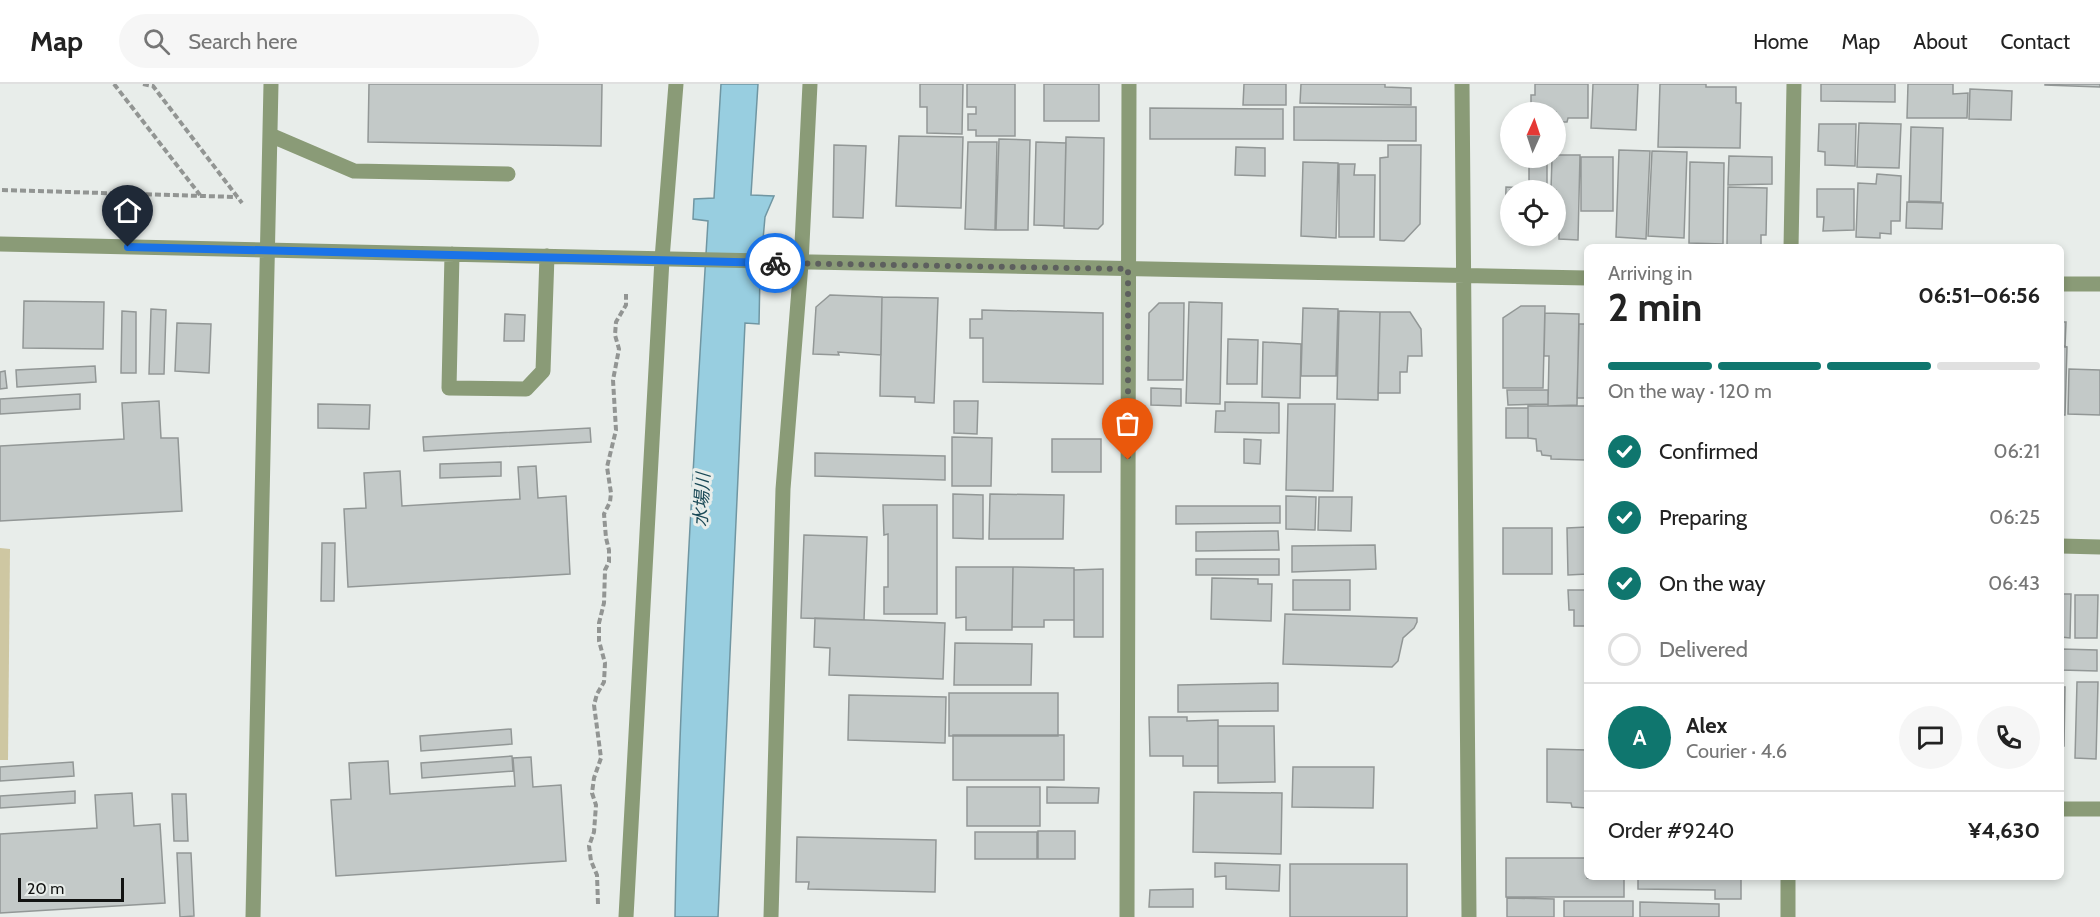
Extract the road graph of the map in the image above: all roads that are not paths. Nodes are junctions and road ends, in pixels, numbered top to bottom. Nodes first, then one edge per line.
1 (271, 84) edge
2 (676, 84) edge
3 (810, 84) edge
4 (1129, 84) edge
5 (1462, 84) edge
6 (1794, 84) edge
7 (270, 135) junction
8 (508, 174) dead end
9 (0, 244) edge
10 (1791, 244) edge
11 (267, 250) junction
12 (452, 254) junction
13 (547, 256) junction
14 (662, 259) junction
15 (801, 264) junction
16 (1128, 269) junction
17 (1463, 276) junction
18 (1584, 278) edge
19 (2064, 284) edge
20 (2100, 284) edge
21 (2064, 546) edge
22 (2100, 547) edge
23 (2064, 809) edge
24 (2100, 809) edge
25 (1788, 880) edge
26 (253, 917) edge
27 (626, 917) edge
28 (771, 917) edge
29 (1127, 917) edge
30 (1469, 917) edge
31 (1788, 917) edge

1 - 7 street
2 - 14 street
3 - 15 street
4 - 16 street
5 - 17 street
6 - 10 street
7 - 8 street
7 - 11 street
9 - 11 street
11 - 12 street
11 - 26 street
12 - 13 street
12 - 13 street
13 - 14 street
14 - 15 street
14 - 27 street
15 - 16 street
15 - 28 street
16 - 17 street
16 - 29 street
17 - 18 street
17 - 30 street
19 - 20 street
21 - 22 street
23 - 24 street
25 - 31 street

